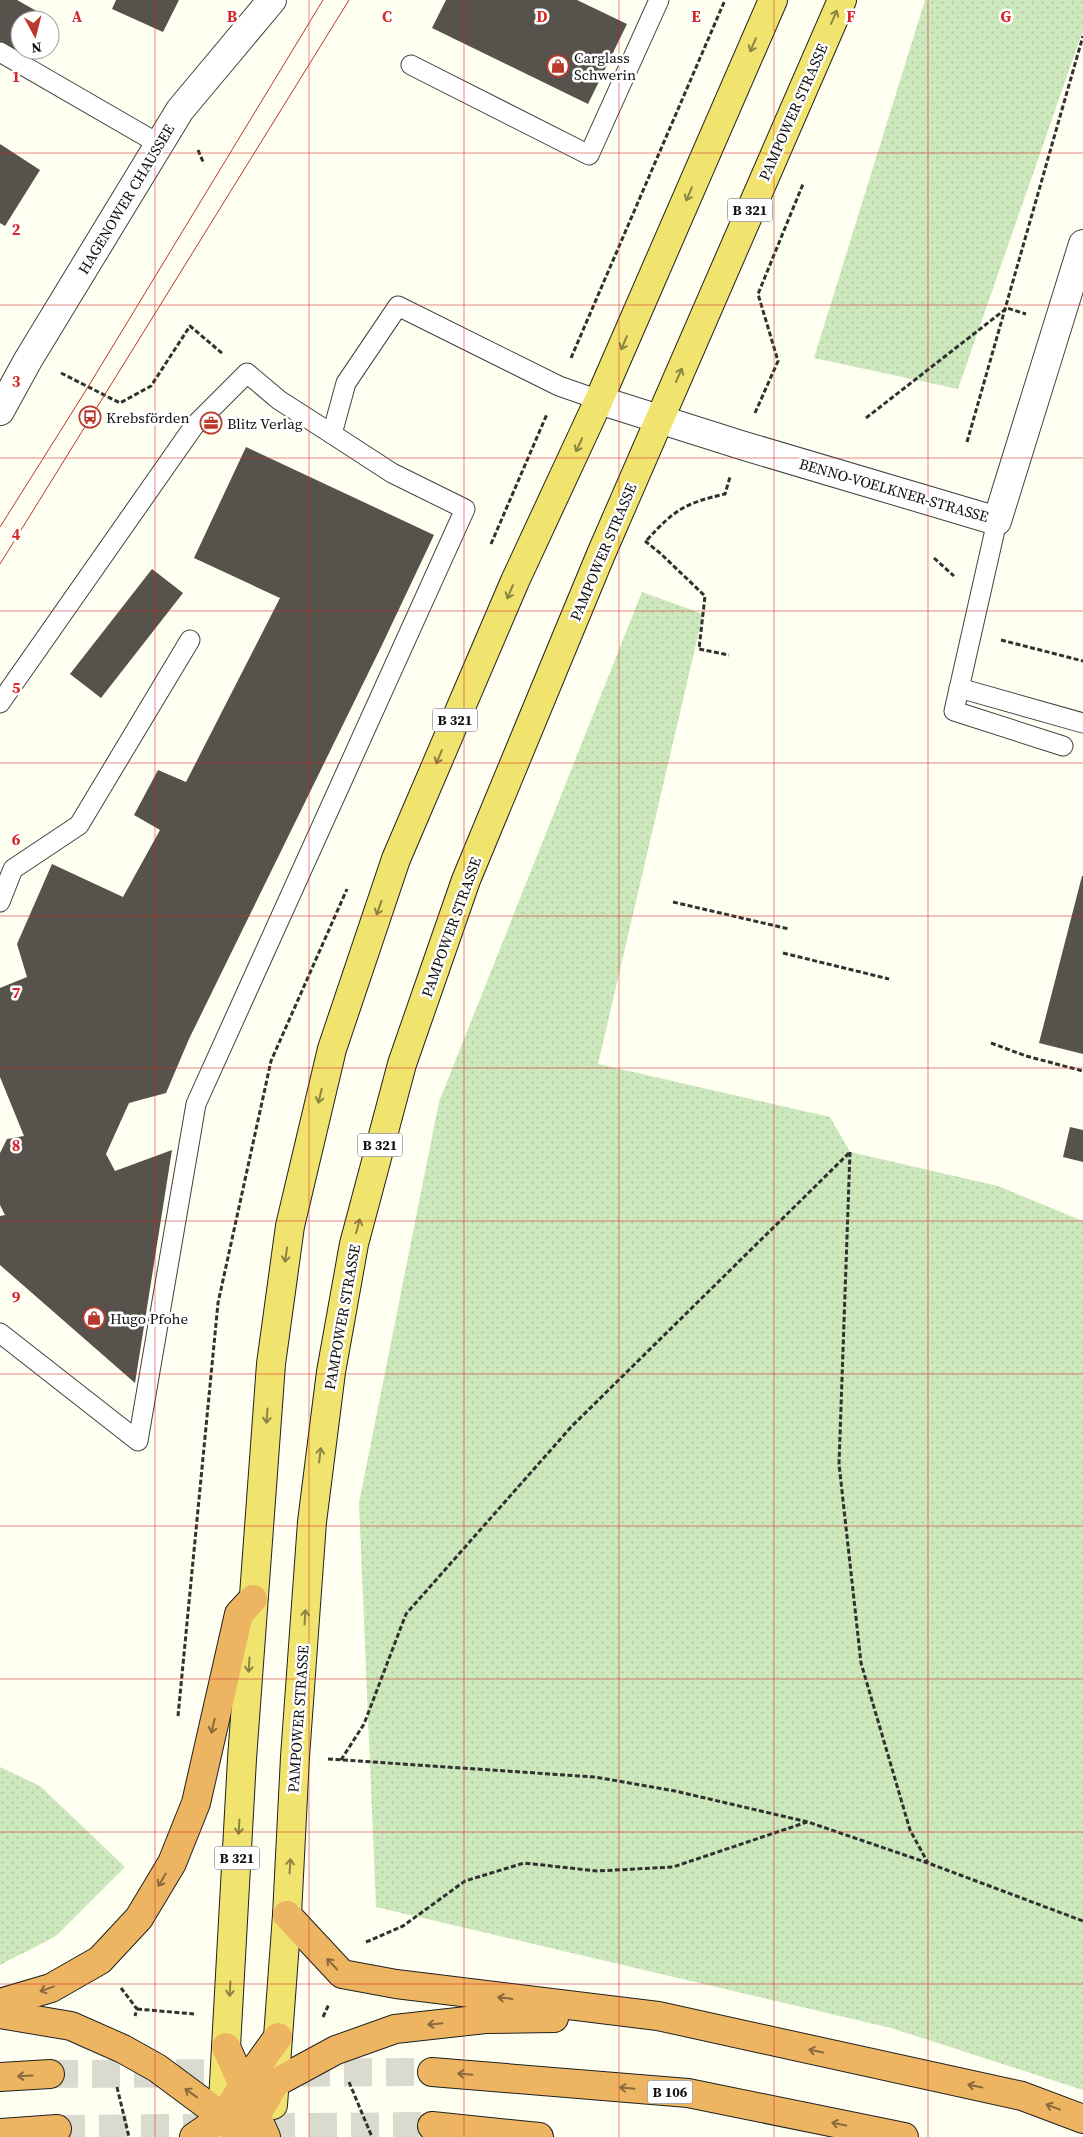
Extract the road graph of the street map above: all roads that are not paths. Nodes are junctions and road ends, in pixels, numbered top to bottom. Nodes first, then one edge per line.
1 (272, 0) edge
2 (659, 0) edge
3 (773, 0) edge
4 (842, 0) edge
5 (0, 52) edge
6 (411, 65) dead end
7 (159, 144) junction
8 (1083, 244) edge
9 (599, 400) junction
10 (0, 411) edge
11 (659, 419) junction
12 (332, 434) junction
13 (997, 521) junction
14 (190, 640) dead end
15 (959, 688) junction
16 (0, 703) edge
17 (1083, 723) edge
18 (1063, 746) dead end
19 (0, 902) edge
20 (0, 1333) edge
21 (253, 1599) junction
22 (287, 1915) junction
23 (0, 2003) edge
24 (0, 2014) edge
25 (658, 2016) junction
26 (278, 2037) junction
27 (226, 2047) junction
28 (432, 2072) tunnel mouth
29 (50, 2074) tunnel mouth
30 (0, 2077) edge
31 (275, 2083) junction
32 (243, 2086) junction
33 (1083, 2119) edge
34 (432, 2126) tunnel mouth
35 (57, 2129) tunnel mouth
36 (246, 2131) edge
37 (0, 2132) edge
38 (194, 2137) edge
39 (539, 2137) edge
40 (904, 2137) edge

1 - 7 street, HAGENOWER CHAUSSEE
2 - 6 lane
3 -> 9 main road, B 321
11 -> 4 main road, PAMPOWER STRASSE / B 321
5 - 7 lane
7 - 10 street, HAGENOWER CHAUSSEE
8 - 13 street, BENNO-VOELKNER-STRASSE
9 - 11 street, BENNO-VOELKNER-STRASSE
9 - 12 lane
9 -> 21 main road, B 321
11 - 13 street, BENNO-VOELKNER-STRASSE
22 -> 11 main road, PAMPOWER STRASSE / B 321
12 - 16 lane
12 - 20 lane
13 - 15 lane
14 - 19 lane
15 - 17 lane
15 - 18 lane
21 -> 23 highway
21 -> 27 main road, B 321
25 -> 22 highway
22 - 26 main road, B 321
36 -> 24 highway
25 -> 31 highway
33 -> 25 highway
26 - 31 main road, B 321
26 - 32 highway, B 321
27 - 32 highway
27 - 36 main road, B 321
40 -> 28 highway, B 106
29 -> 30 highway
31 - 36 highway, B 321
32 - 36 highway, B 321
34 - 39 highway
35 - 37 highway
36 - 38 highway, B 321

